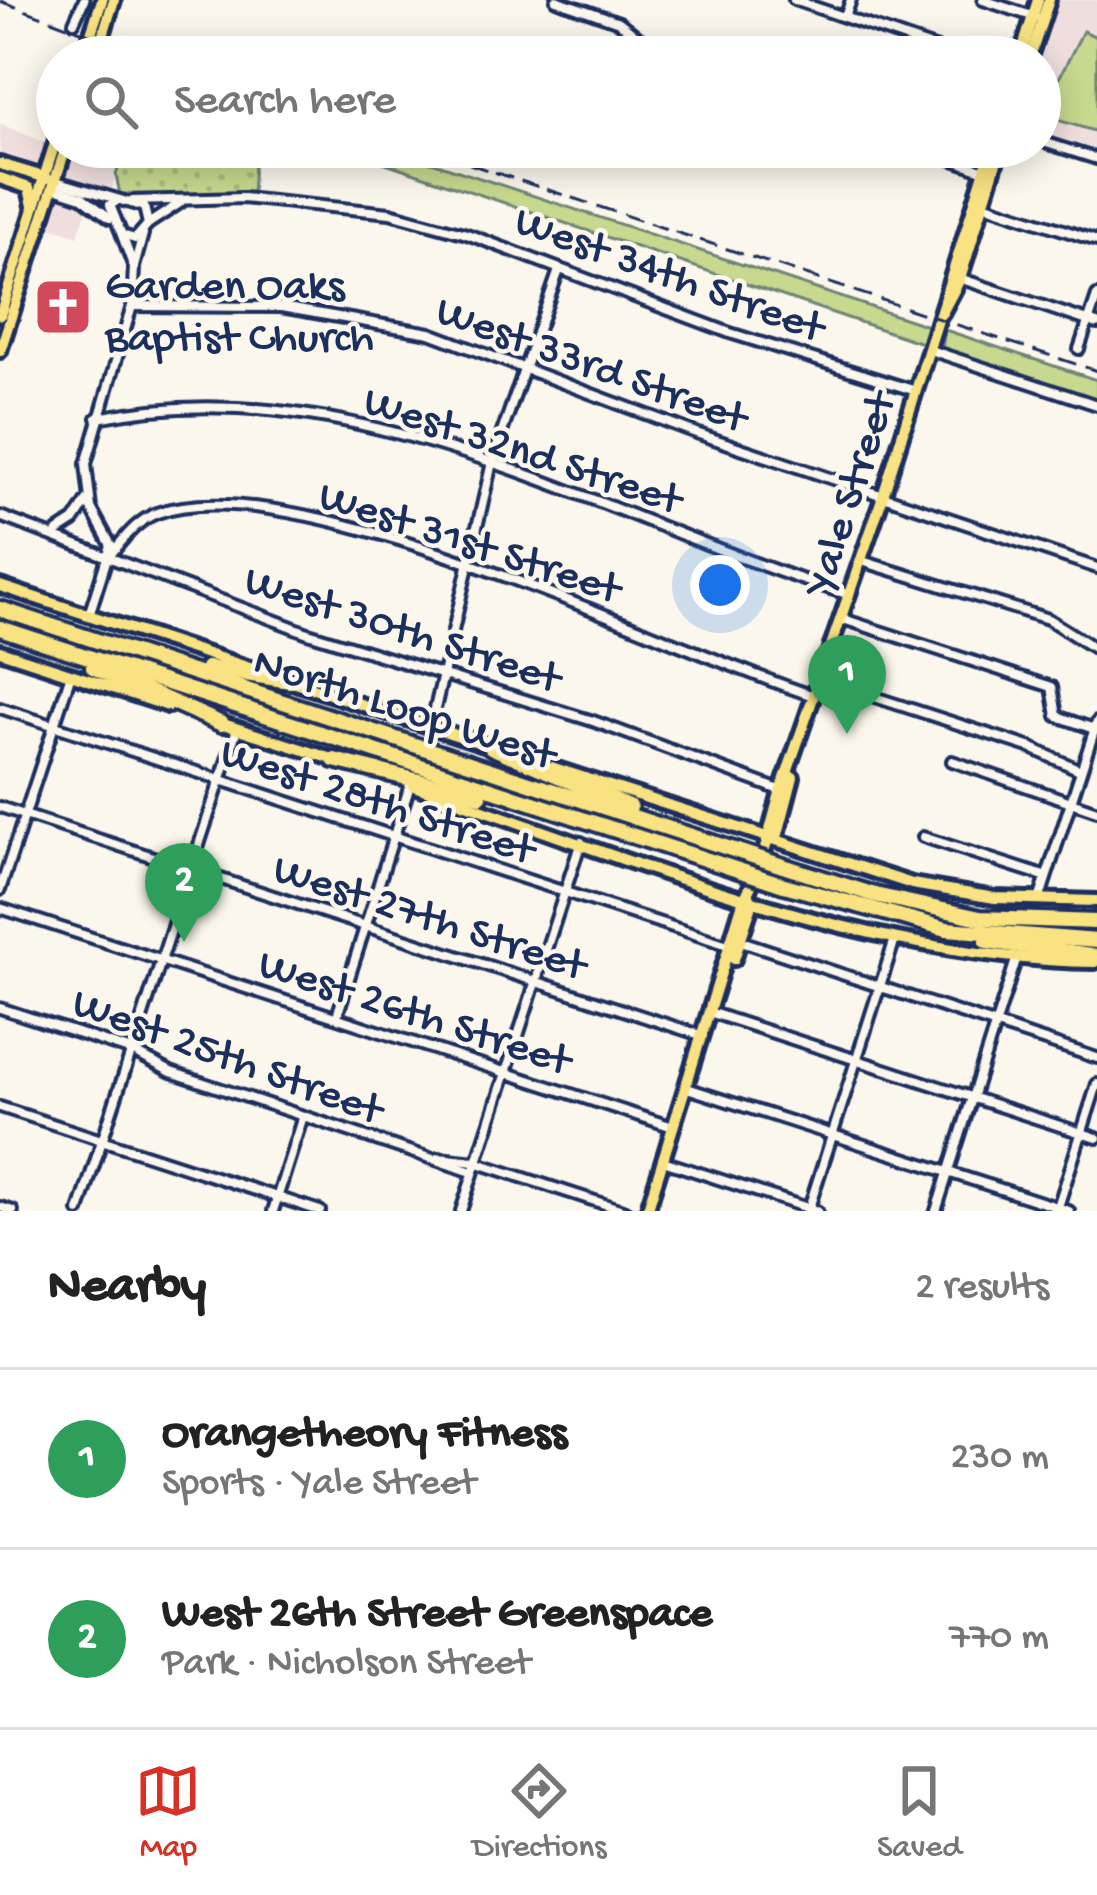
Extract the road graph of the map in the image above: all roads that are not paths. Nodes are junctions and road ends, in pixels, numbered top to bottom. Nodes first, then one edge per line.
1 (84, 0) edge
2 (102, 0) edge
3 (114, 0) edge
4 (556, 0) edge
5 (794, 0) edge
6 (851, 0) edge
7 (983, 0) edge
8 (1038, 0) edge
9 (1049, 0) edge
10 (578, 3) edge
11 (845, 17) junction
12 (1037, 18) junction
13 (74, 22) dead end
14 (90, 36) edge
15 (103, 36) edge
16 (637, 36) edge
17 (900, 36) edge
18 (1029, 36) edge
19 (1034, 36) edge
20 (1061, 148) edge
21 (1097, 159) edge
22 (52, 168) edge
23 (56, 168) edge
24 (976, 168) edge
25 (989, 168) edge
26 (990, 168) edge
27 (0, 171) edge
28 (988, 172) junction
29 (49, 183) junction
30 (118, 200) junction
31 (133, 201) junction
32 (188, 201) junction
33 (983, 204) junction
34 (33, 214) junction
35 (113, 220) junction
36 (148, 224) junction
37 (143, 234) junction
38 (122, 235) junction
39 (1097, 241) edge
40 (964, 246) junction
41 (134, 267) junction
42 (559, 270) junction
43 (20, 273) junction
44 (955, 277) junction
45 (1097, 296) edge
46 (132, 307) junction
47 (0, 315) edge
48 (1093, 322) edge
49 (1, 348) edge
50 (1079, 349) dead end
51 (930, 350) junction
52 (522, 366) junction
53 (916, 391) junction
54 (1097, 404) edge
55 (97, 418) junction
56 (491, 464) junction
57 (884, 496) junction
58 (88, 499) junction
59 (0, 515) edge
60 (56, 532) junction
61 (110, 555) junction
62 (862, 561) junction
63 (468, 565) junction
64 (1097, 568) edge
65 (0, 586) edge
66 (850, 595) junction
67 (0, 609) edge
68 (88, 615) junction
69 (842, 619) junction
70 (6, 630) edge
71 (1097, 650) edge
72 (0, 651) edge
73 (132, 652) junction
74 (71, 674) junction
75 (446, 675) junction
76 (823, 680) junction
77 (290, 681) junction
78 (817, 697) junction
79 (0, 708) edge
80 (54, 726) junction
81 (230, 727) junction
82 (1096, 727) edge
83 (430, 728) junction
84 (491, 747) junction
85 (334, 760) junction
86 (952, 761) dead end
87 (1080, 770) junction
88 (220, 779) junction
89 (410, 785) junction
90 (785, 792) junction
91 (1070, 802) junction
92 (0, 807) edge
93 (1097, 812) edge
94 (25, 815) junction
95 (578, 819) junction
96 (654, 823) junction
97 (394, 836) junction
98 (923, 837) dead end
99 (770, 840) junction
100 (581, 841) junction
101 (191, 869) junction
102 (1044, 876) junction
103 (0, 890) edge
104 (564, 892) junction
105 (749, 897) junction
106 (1039, 900) junction
107 (1097, 901) edge
108 (0, 908) edge
109 (1097, 913) edge
110 (980, 918) junction
111 (1097, 922) edge
112 (365, 926) junction
113 (947, 929) junction
114 (1097, 941) edge
115 (894, 942) junction
116 (736, 944) junction
117 (161, 960) junction
118 (1016, 960) junction
119 (1097, 960) edge
120 (535, 981) junction
121 (880, 987) junction
122 (0, 1007) edge
123 (712, 1013) junction
124 (337, 1016) junction
125 (995, 1024) junction
126 (705, 1036) junction
127 (132, 1051) junction
128 (1097, 1058) edge
129 (856, 1060) junction
130 (506, 1072) junction
131 (1097, 1084) edge
132 (687, 1088) junction
133 (972, 1098) junction
134 (0, 1107) edge
135 (303, 1116) junction
136 (675, 1127) junction
137 (1081, 1133) junction
138 (833, 1134) junction
139 (1097, 1138) edge
140 (103, 1141) junction
141 (663, 1161) junction
142 (474, 1167) junction
143 (949, 1172) junction
144 (277, 1197) junction
145 (0, 1207) edge
146 (811, 1210) edge
147 (1061, 1210) edge
148 (13, 1211) edge
149 (79, 1211) edge
150 (273, 1211) edge
151 (320, 1211) edge
152 (461, 1211) edge
153 (626, 1211) edge
154 (647, 1211) edge
155 (936, 1211) edge

1 - 13 street
2 - 14 main road
3 - 15 main road
4 - 10 street
5 - 11 street
6 - 11 street
7 - 12 street
8 - 12 main road
9 - 12 main road
10 - 16 street
11 - 17 street
12 - 18 main road
12 - 19 main road
20 - 21 street
22 - 29 main road
23 - 29 main road
24 - 28 street
25 - 28 main road, Yale Street
26 - 28 main road, Yale Street
27 - 29 main road
27 - 34 main road
28 - 33 main road, Yale Street
28 - 40 main road, Yale Street
29 - 30 street
29 - 34 main road
29 - 35 street
29 - 43 main road
30 - 31 street
30 - 35 street
31 - 32 street, West 34th Street
31 - 36 street
32 - 36 street, West 34th Street
32 - 42 street, West 34th Street
33 - 39 street
33 - 40 main road, Yale Street
34 - 43 main road
35 - 38 street
36 - 37 street
37 - 38 street
37 - 41 street
38 - 41 street
40 - 44 main road, Yale Street
41 - 46 street
42 - 52 street
42 - 53 street, West 34th Street
43 - 47 main road
43 - 49 main road
44 - 48 street
44 - 51 main road, Yale Street
45 - 48 street
46 - 52 street, West 33rd Street
46 - 55 street
48 - 50 street
51 - 53 main road, Yale Street
51 - 54 street
52 - 56 street
52 - 57 street, West 33rd Street
53 - 57 main road, Yale Street
55 - 56 street, West 32nd Street
55 - 58 street
56 - 63 street
56 - 66 street, West 32nd Street
57 - 62 main road, Yale Street
57 - 64 street, West 33rd Street
58 - 60 street
58 - 61 street
59 - 60 street, West 30th Street
60 - 61 street, West 30th Street
61 - 63 street, West 31st Street
61 - 68 street
61 - 75 street, West 30th Street
62 - 66 main road, Yale Street
62 - 71 street
63 - 75 street
63 - 78 street, West 31st Street
65 - 68 main road
66 - 69 main road, Yale Street
67 - 73 highway, North Loop West
68 - 77 main road
69 - 76 main road, Yale Street
69 - 82 street
70 - 81 highway
70 - 95 highway, North Loop West
72 - 74 main road
73 - 77 highway
73 - 96 highway, North Loop West
74 - 80 street
74 - 81 main road
75 - 83 street
75 - 90 street, West 30th Street
76 - 78 main road, Yale Street
76 - 87 street
77 - 83 main road
78 - 90 main road, Yale Street
79 - 80 street, West 28th Street
80 - 88 street, West 28th Street
80 - 94 street
81 - 85 main road
81 - 88 street
82 - 87 street
83 - 84 main road
84 - 96 highway
84 - 99 main road
85 - 89 main road
85 - 95 highway
86 - 91 street
87 - 91 street
88 - 97 street, West 28th Street
88 - 101 street
89 - 97 street
89 - 100 main road
90 - 99 main road, Yale Street
91 - 93 street
91 - 102 street
92 - 94 street, West 27th Street
94 - 101 street, West 27th Street
94 - 103 street
95 - 113 highway, North Loop West, bridge
96 - 110 highway, North Loop West, bridge
97 - 104 street, West 28th Street
97 - 112 street
98 - 102 street
99 - 105 main road, Yale Street
99 - 106 main road
100 - 104 street
100 - 105 main road
101 - 112 street, West 27th Street
101 - 117 street
102 - 106 street
104 - 116 street, West 28th Street
104 - 120 street
105 - 115 main road
105 - 116 main road, Yale Street
106 - 107 main road
108 - 117 street, West 26th Street
109 - 110 highway
110 - 111 highway
112 - 120 street, West 27th Street
112 - 124 street
113 - 114 highway
113 - 119 highway
115 - 118 main road
115 - 121 street
116 - 121 street, West 28th Street
116 - 123 main road, Yale Street
117 - 124 street, West 26th Street
117 - 127 street
118 - 119 main road
118 - 125 street
120 - 126 street, West 27th Street
120 - 130 street
121 - 125 street, West 28th Street
121 - 129 street
122 - 127 street, West 25th Street
123 - 126 main road, Yale Street
123 - 129 street
124 - 130 street, West 26th Street
125 - 128 street, West 28th Street
125 - 133 street
126 - 132 main road, Yale Street
127 - 135 street, West 25th Street
127 - 140 street
129 - 133 street
129 - 138 street
130 - 136 street, West 26th Street
130 - 142 street
131 - 137 street
132 - 136 main road, Yale Street
132 - 138 street
133 - 137 street
133 - 143 street
134 - 140 street
135 - 142 street, West 25th Street
135 - 144 street
136 - 141 main road, Yale Street
137 - 139 street
137 - 147 street
138 - 143 street
138 - 146 street
140 - 144 street
140 - 149 street
141 - 146 street
141 - 154 main road, Yale Street
142 - 152 street
142 - 153 street, West 25th Street
143 - 147 street
143 - 155 street
144 - 150 street
144 - 151 street
145 - 148 street

